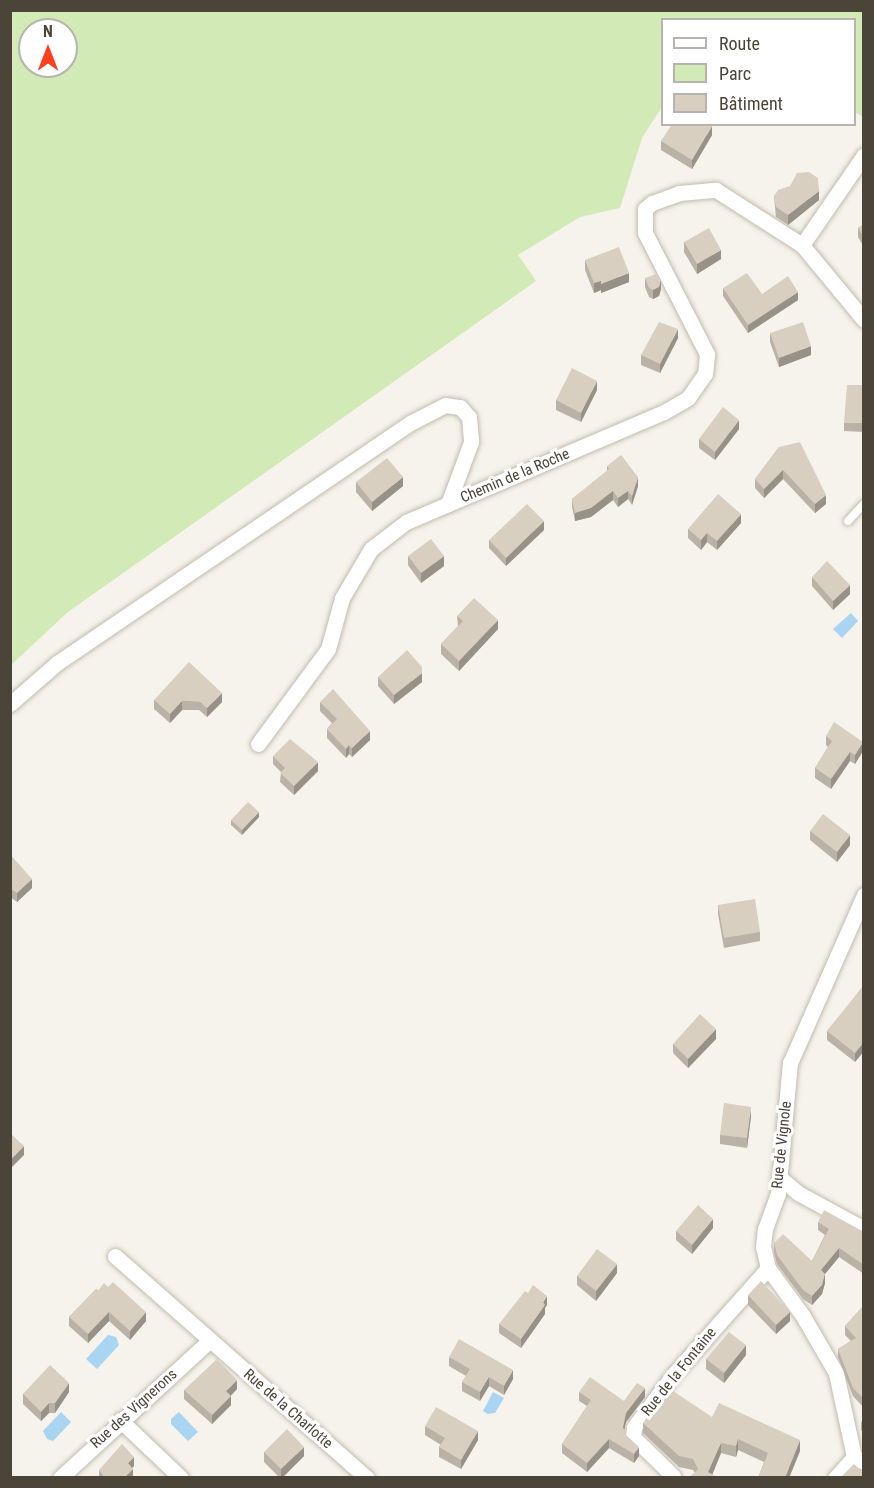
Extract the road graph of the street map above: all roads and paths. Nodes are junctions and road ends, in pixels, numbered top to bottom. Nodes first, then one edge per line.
1 (864, 154) edge
2 (802, 245) junction
3 (864, 320) edge
4 (448, 504) junction
5 (864, 504) edge
6 (848, 520) dead end
7 (10, 704) edge
8 (258, 744) dead end
9 (864, 895) edge
10 (780, 1176) junction
11 (864, 1229) edge
12 (115, 1256) dead end
13 (768, 1268) junction
14 (209, 1341) junction
15 (120, 1420) junction
16 (859, 1460) edge
17 (678, 1477) edge
18 (60, 1478) edge
19 (180, 1478) edge
20 (367, 1478) edge
21 (835, 1478) edge

1 - 2 street
2 - 3 street
2 - 4 street, Chemin de la Roche
4 - 7 street, Chemin de la Roche
4 - 8 street
5 - 6 lane
9 - 10 street, Rue de Vignole
10 - 11 street
10 - 13 street, Rue de Vignole
12 - 14 street, Rue de la Charlotte
13 - 16 street, Rue de Vignole
13 - 17 street, Rue de la Fontaine
14 - 15 street, Rue des Vignerons
14 - 20 street, Rue de la Charlotte
15 - 18 street, Rue des Vignerons
15 - 19 street
16 - 21 street

